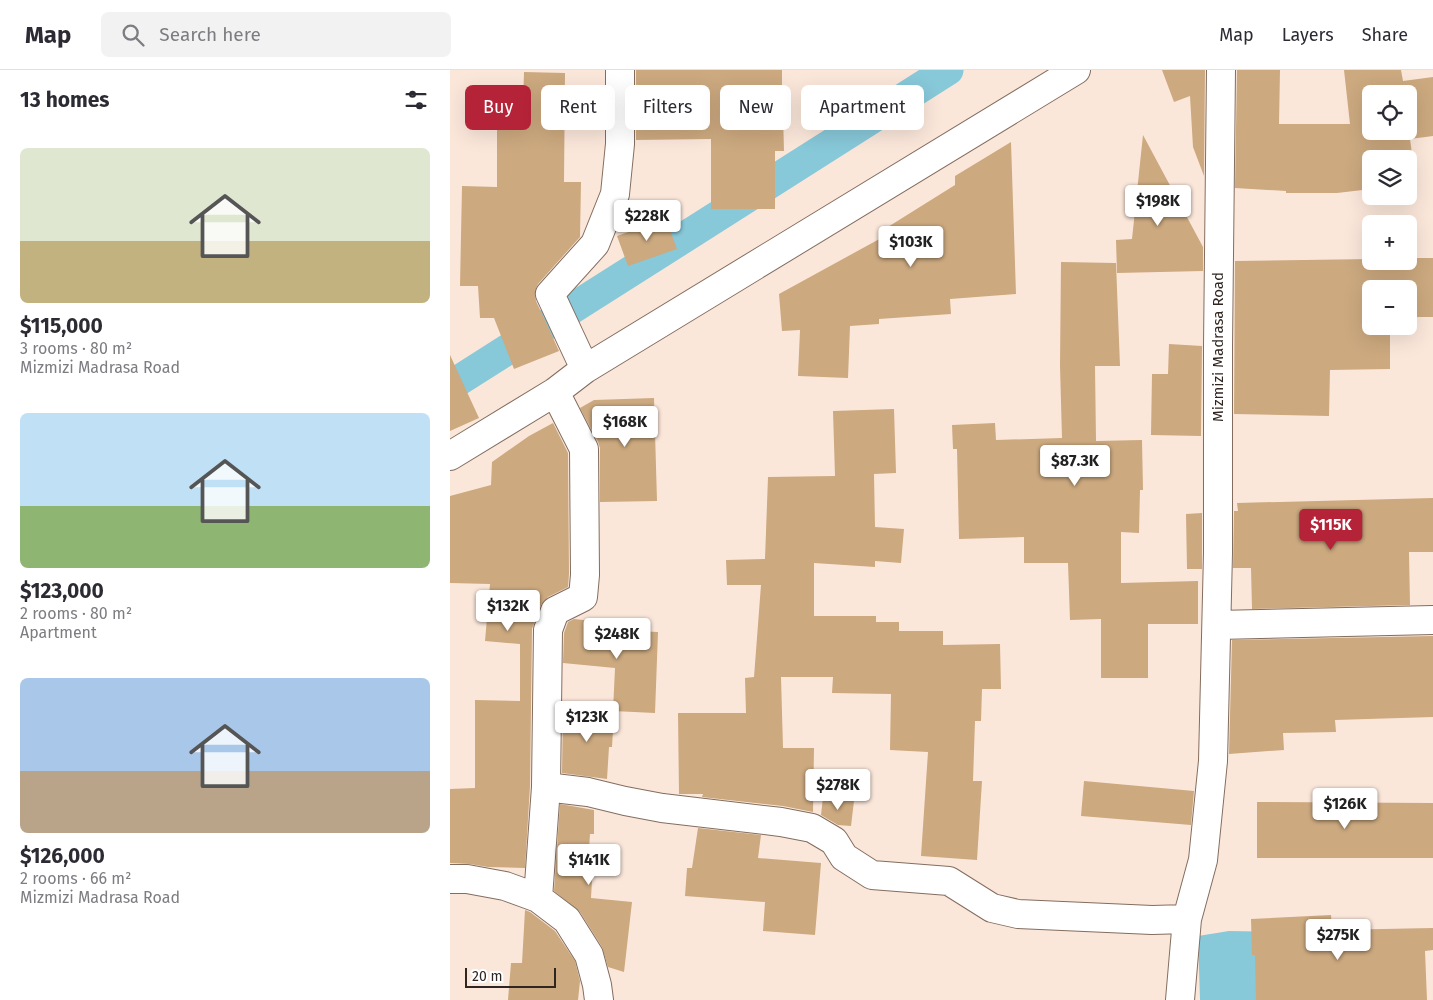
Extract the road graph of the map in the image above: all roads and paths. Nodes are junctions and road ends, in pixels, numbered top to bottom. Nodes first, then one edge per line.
1 (620, 70) edge
2 (1076, 70) edge
3 (1221, 70) edge
4 (585, 369) junction
5 (555, 392) junction
6 (450, 456) edge
7 (1433, 620) edge
8 (1217, 625) junction
9 (546, 787) junction
10 (450, 879) edge
11 (538, 898) junction
12 (1187, 918) junction
13 (599, 1000) edge
14 (1180, 1000) edge

1 - 4 street
2 - 4 street
3 - 8 street, Mizmizi Madrasa Road
4 - 5 street
5 - 6 street
5 - 9 street
7 - 8 street
8 - 12 street, Mizmizi Madrasa Road
9 - 11 street
9 - 12 street
10 - 11 street
11 - 13 street
12 - 14 street, Mizmizi Madrasa Road

